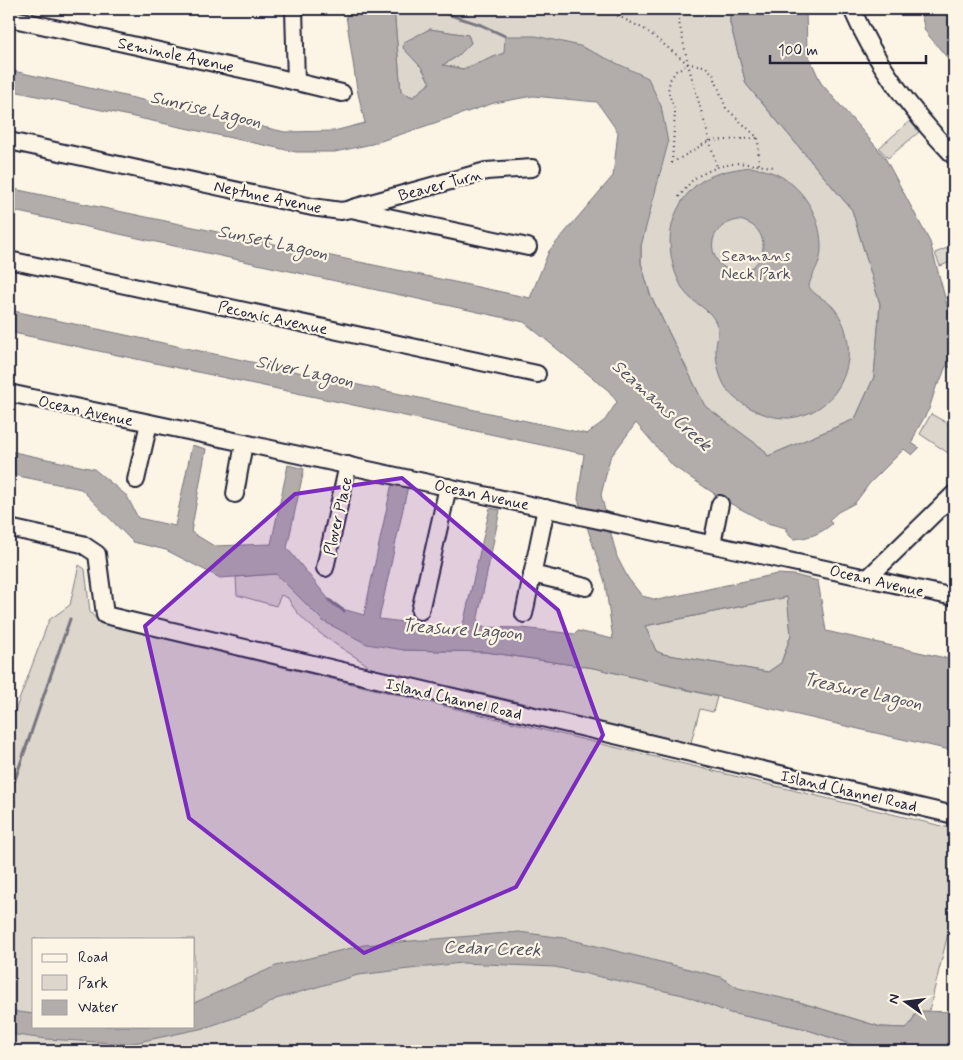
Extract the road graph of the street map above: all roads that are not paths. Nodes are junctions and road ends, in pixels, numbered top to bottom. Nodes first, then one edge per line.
1 (294, 9) edge
2 (852, 9) edge
3 (9, 18) edge
4 (296, 82) junction
5 (342, 93) dead end
6 (9, 141) edge
7 (954, 156) edge
8 (532, 168) dead end
9 (350, 209) junction
10 (528, 248) dead end
11 (9, 260) edge
12 (537, 374) dead end
13 (9, 393) edge
14 (149, 423) junction
15 (244, 443) junction
16 (348, 465) junction
17 (136, 480) dead end
18 (448, 487) junction
19 (235, 494) dead end
20 (954, 494) edge
21 (720, 504) dead end
22 (546, 508) junction
23 (9, 528) edge
24 (712, 544) junction
25 (325, 568) dead end
26 (532, 574) junction
27 (868, 578) junction
28 (586, 587) dead end
29 (954, 597) edge
30 (420, 611) dead end
31 (524, 614) dead end
32 (954, 815) edge

1 - 4 street
2 - 7 street
3 - 4 street, Seminole Avenue
4 - 5 street, Seminole Avenue
6 - 9 street, Neptune Avenue
8 - 9 street, Beaver Turn
9 - 10 street, Neptune Avenue
11 - 12 street, Peconic Avenue
13 - 14 street, Ocean Avenue
14 - 15 street, Ocean Avenue
14 - 17 street
15 - 16 street, Ocean Avenue
15 - 19 street
16 - 18 street, Ocean Avenue
16 - 25 street, Plover Place
18 - 22 street, Ocean Avenue
18 - 30 street
20 - 27 street
21 - 24 street
22 - 24 street, Ocean Avenue
22 - 26 street
23 - 32 street, Island Channel Road
24 - 27 street, Ocean Avenue
26 - 28 street
26 - 31 street
27 - 29 street, Ocean Avenue

